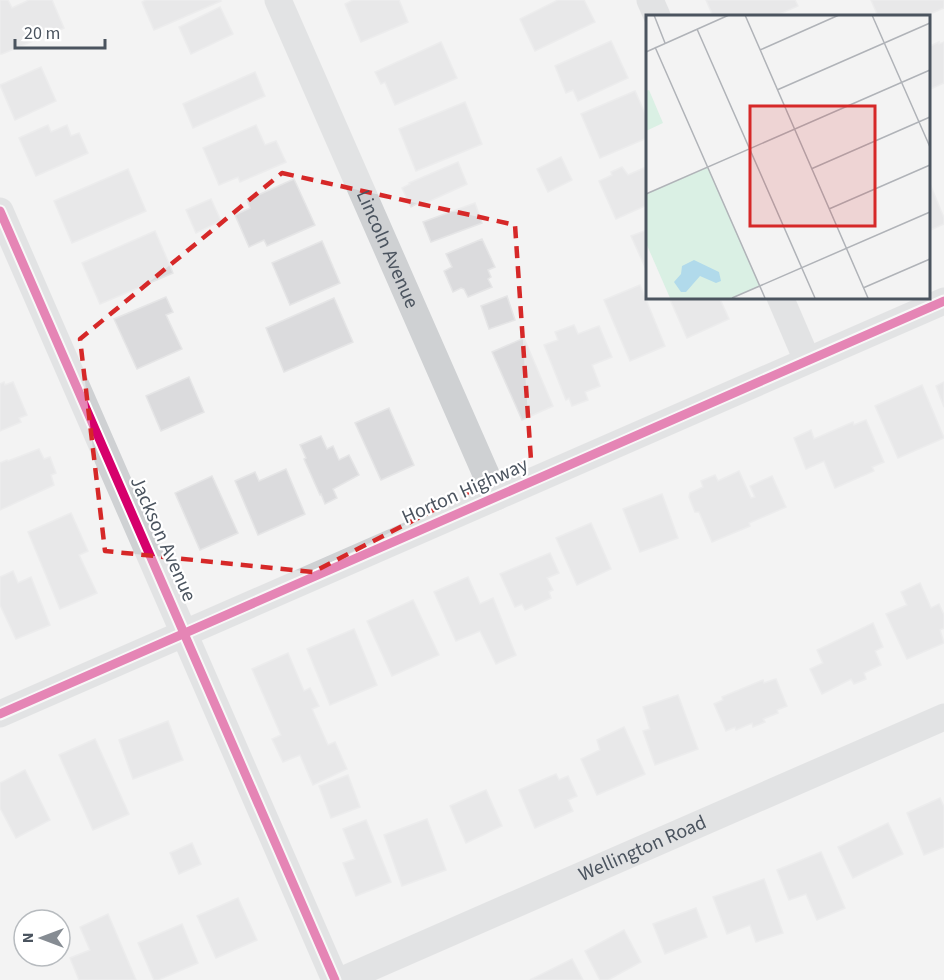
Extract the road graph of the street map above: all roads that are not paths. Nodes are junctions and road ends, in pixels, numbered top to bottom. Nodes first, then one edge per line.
1 (278, 0) edge
2 (650, 0) edge
3 (657, 15) edge
4 (0, 211) edge
5 (780, 298) edge
6 (944, 301) edge
7 (807, 360) junction
8 (496, 497) junction
9 (184, 633) junction
10 (0, 714) edge
11 (944, 717) edge
12 (335, 980) edge
13 (342, 980) edge

1 - 8 street, Lincoln Avenue
2 - 3 street
4 - 9 street, Jackson Avenue
5 - 7 street
6 - 7 street, Horton Highway
7 - 8 street, Horton Highway
8 - 9 street, Horton Highway
9 - 10 street, Horton Highway
9 - 12 street, Jackson Avenue
11 - 13 street, Wellington Road

